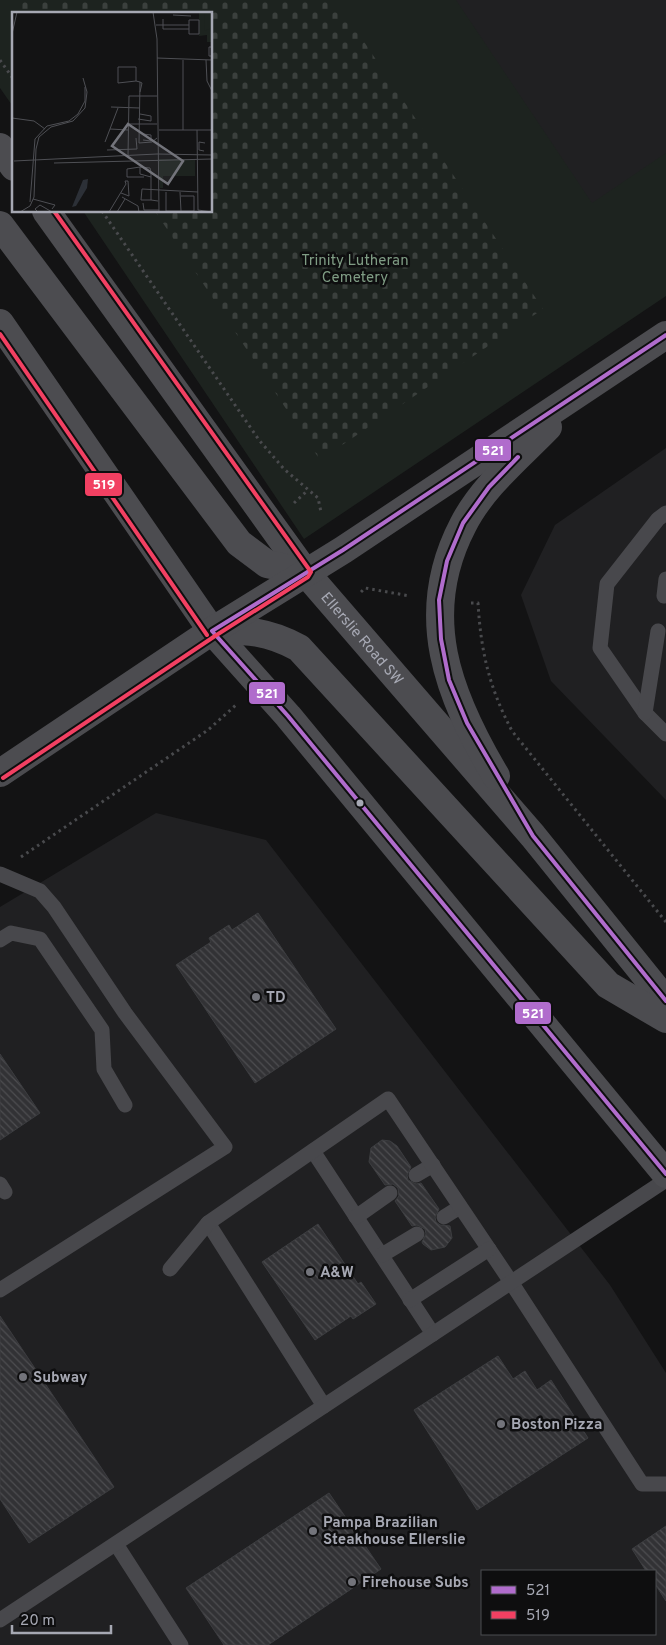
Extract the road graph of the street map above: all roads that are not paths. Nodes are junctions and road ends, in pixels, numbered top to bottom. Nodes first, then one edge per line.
1 (47, 212) edge
2 (0, 225) edge
3 (0, 323) edge
4 (666, 335) edge
5 (585, 388) junction
6 (666, 513) edge
7 (304, 572) junction
8 (666, 579) edge
9 (664, 596) dead end
10 (658, 630) dead end
11 (212, 631) junction
12 (645, 713) junction
13 (666, 734) edge
14 (0, 773) edge
15 (533, 836) junction
16 (0, 874) edge
17 (0, 940) edge
18 (666, 1001) edge
19 (666, 1019) edge
20 (125, 1105) dead end
21 (313, 1151) junction
22 (433, 1166) junction
23 (666, 1174) edge
24 (416, 1175) dead end
25 (666, 1180) edge
26 (390, 1193) dead end
27 (460, 1207) junction
28 (356, 1217) junction
29 (444, 1218) dead end
30 (208, 1223) junction
31 (417, 1234) dead end
32 (489, 1249) junction
33 (382, 1256) junction
34 (170, 1269) dead end
35 (511, 1282) junction
36 (0, 1290) edge
37 (410, 1300) junction
38 (433, 1334) junction
39 (324, 1406) junction
40 (666, 1484) edge
41 (116, 1544) junction
42 (0, 1620) edge
43 (181, 1645) edge

1 - 7 main road, Ellerslie Road SW
2 - 7 main road
3 - 11 main road
4 - 5 main road
5 - 7 main road
5 - 15 main road
6 - 12 lane
7 - 11 main road
7 - 15 main road, Ellerslie Road SW
8 - 9 lane
10 - 12 lane
11 - 14 main road
11 - 19 main road
11 - 23 main road
12 - 13 lane
15 - 18 main road, Ellerslie Road SW
16 - 36 lane
17 - 20 lane
21 - 22 lane
21 - 28 lane
21 - 30 lane
22 - 24 lane
22 - 27 lane
25 - 35 lane
26 - 28 lane
27 - 29 lane
27 - 32 lane
28 - 33 lane
30 - 34 lane
30 - 39 lane
31 - 33 lane
32 - 35 lane
32 - 37 lane
33 - 37 lane
35 - 38 lane
35 - 40 lane
37 - 38 lane
38 - 39 lane
39 - 41 lane
41 - 42 lane
41 - 43 lane

